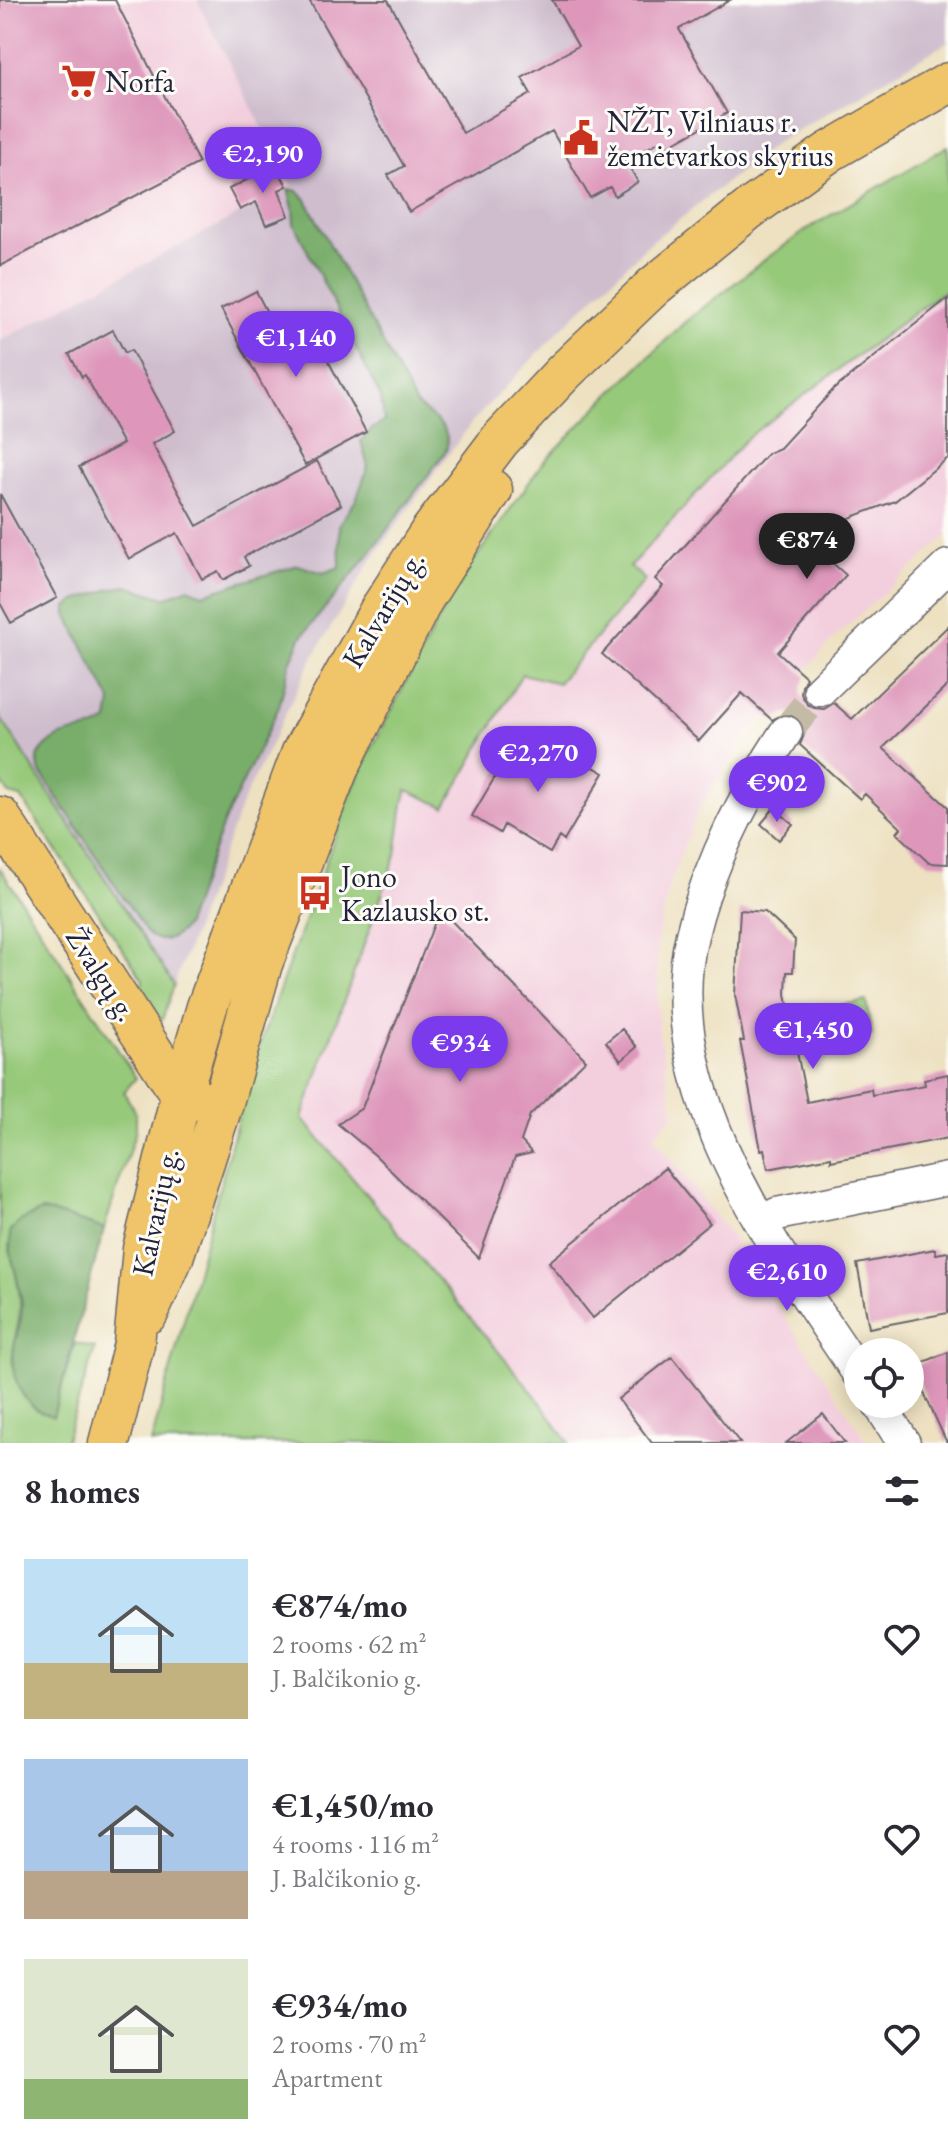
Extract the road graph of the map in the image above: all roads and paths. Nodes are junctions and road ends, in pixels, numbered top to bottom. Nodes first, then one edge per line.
1 (948, 83) edge
2 (948, 113) edge
3 (948, 566) edge
4 (820, 690) tunnel mouth
5 (786, 732) tunnel mouth
6 (302, 752) junction
7 (338, 769) junction
8 (0, 817) edge
9 (181, 1095) junction
10 (222, 1106) junction
11 (948, 1179) edge
12 (762, 1223) junction
13 (134, 1344) junction
14 (844, 1351) edge
15 (888, 1418) edge
16 (109, 1443) edge
17 (904, 1443) edge

1 - 6 main road, Kalvarijų g.
2 - 7 main road, Kalvarijų g.
3 - 4 street
5 - 12 street
6 - 7 main road
6 - 9 main road, Kalvarijų g.
7 - 10 main road, Kalvarijų g.
8 - 9 main road, Žvalgų g.
9 - 10 main road
9 - 13 main road, Kalvarijų g.
10 - 13 main road, Kalvarijų g.
11 - 12 street
12 - 14 street
13 - 16 main road, Kalvarijų g.
15 - 17 street

